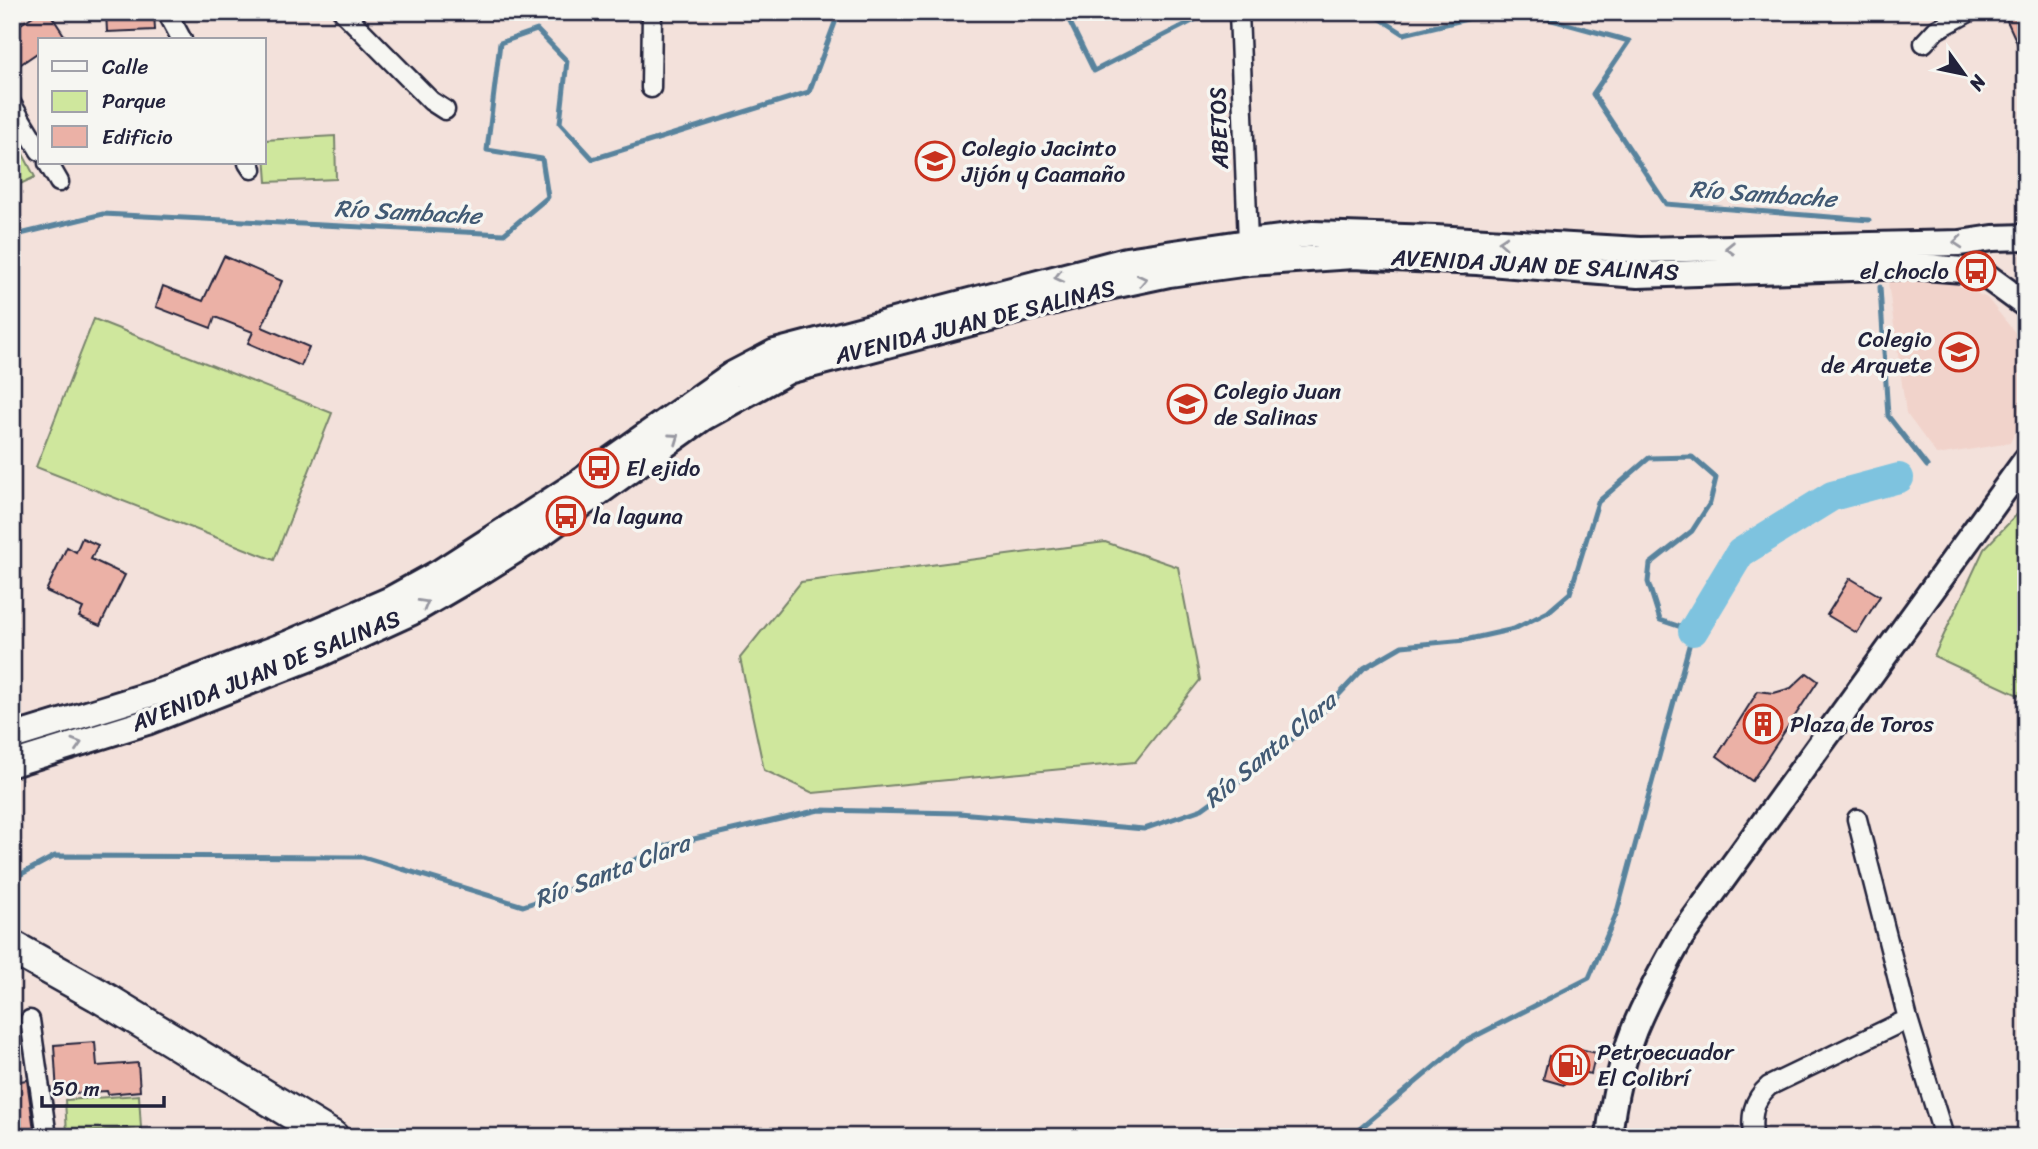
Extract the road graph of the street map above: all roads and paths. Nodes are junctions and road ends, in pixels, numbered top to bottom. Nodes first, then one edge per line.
1 (167, 12) edge
2 (343, 12) edge
3 (652, 12) edge
4 (1238, 12) edge
5 (1969, 12) edge
6 (181, 38) edge
7 (1924, 43) dead end
8 (651, 88) dead end
9 (12, 104) edge
10 (445, 110) dead end
11 (38, 148) edge
12 (49, 164) edge
13 (59, 182) dead end
14 (2026, 237) edge
15 (1248, 242) junction
16 (1105, 277) junction
17 (2026, 305) edge
18 (2026, 460) edge
19 (12, 737) edge
20 (12, 764) edge
21 (1857, 819) dead end
22 (12, 947) edge
23 (1908, 1019) junction
24 (30, 1020) dead end
25 (47, 1137) edge
26 (332, 1137) edge
27 (1609, 1137) edge
28 (1754, 1137) edge
29 (1944, 1137) edge

1 - 6 street
2 - 10 street
3 - 8 street
4 - 15 street, ABETOS
5 - 7 street
9 - 11 street
12 - 13 street
14 -> 15 main road, AVENIDA JUAN DE SALINAS
15 - 16 main road, AVENIDA JUAN DE SALINAS
16 -> 17 main road, AVENIDA JUAN DE SALINAS
16 -> 19 main road, AVENIDA JUAN DE SALINAS
20 -> 16 main road, AVENIDA JUAN DE SALINAS
18 - 27 main road
21 - 23 street
22 - 26 highway
23 - 28 street
23 - 29 street
24 - 25 street

